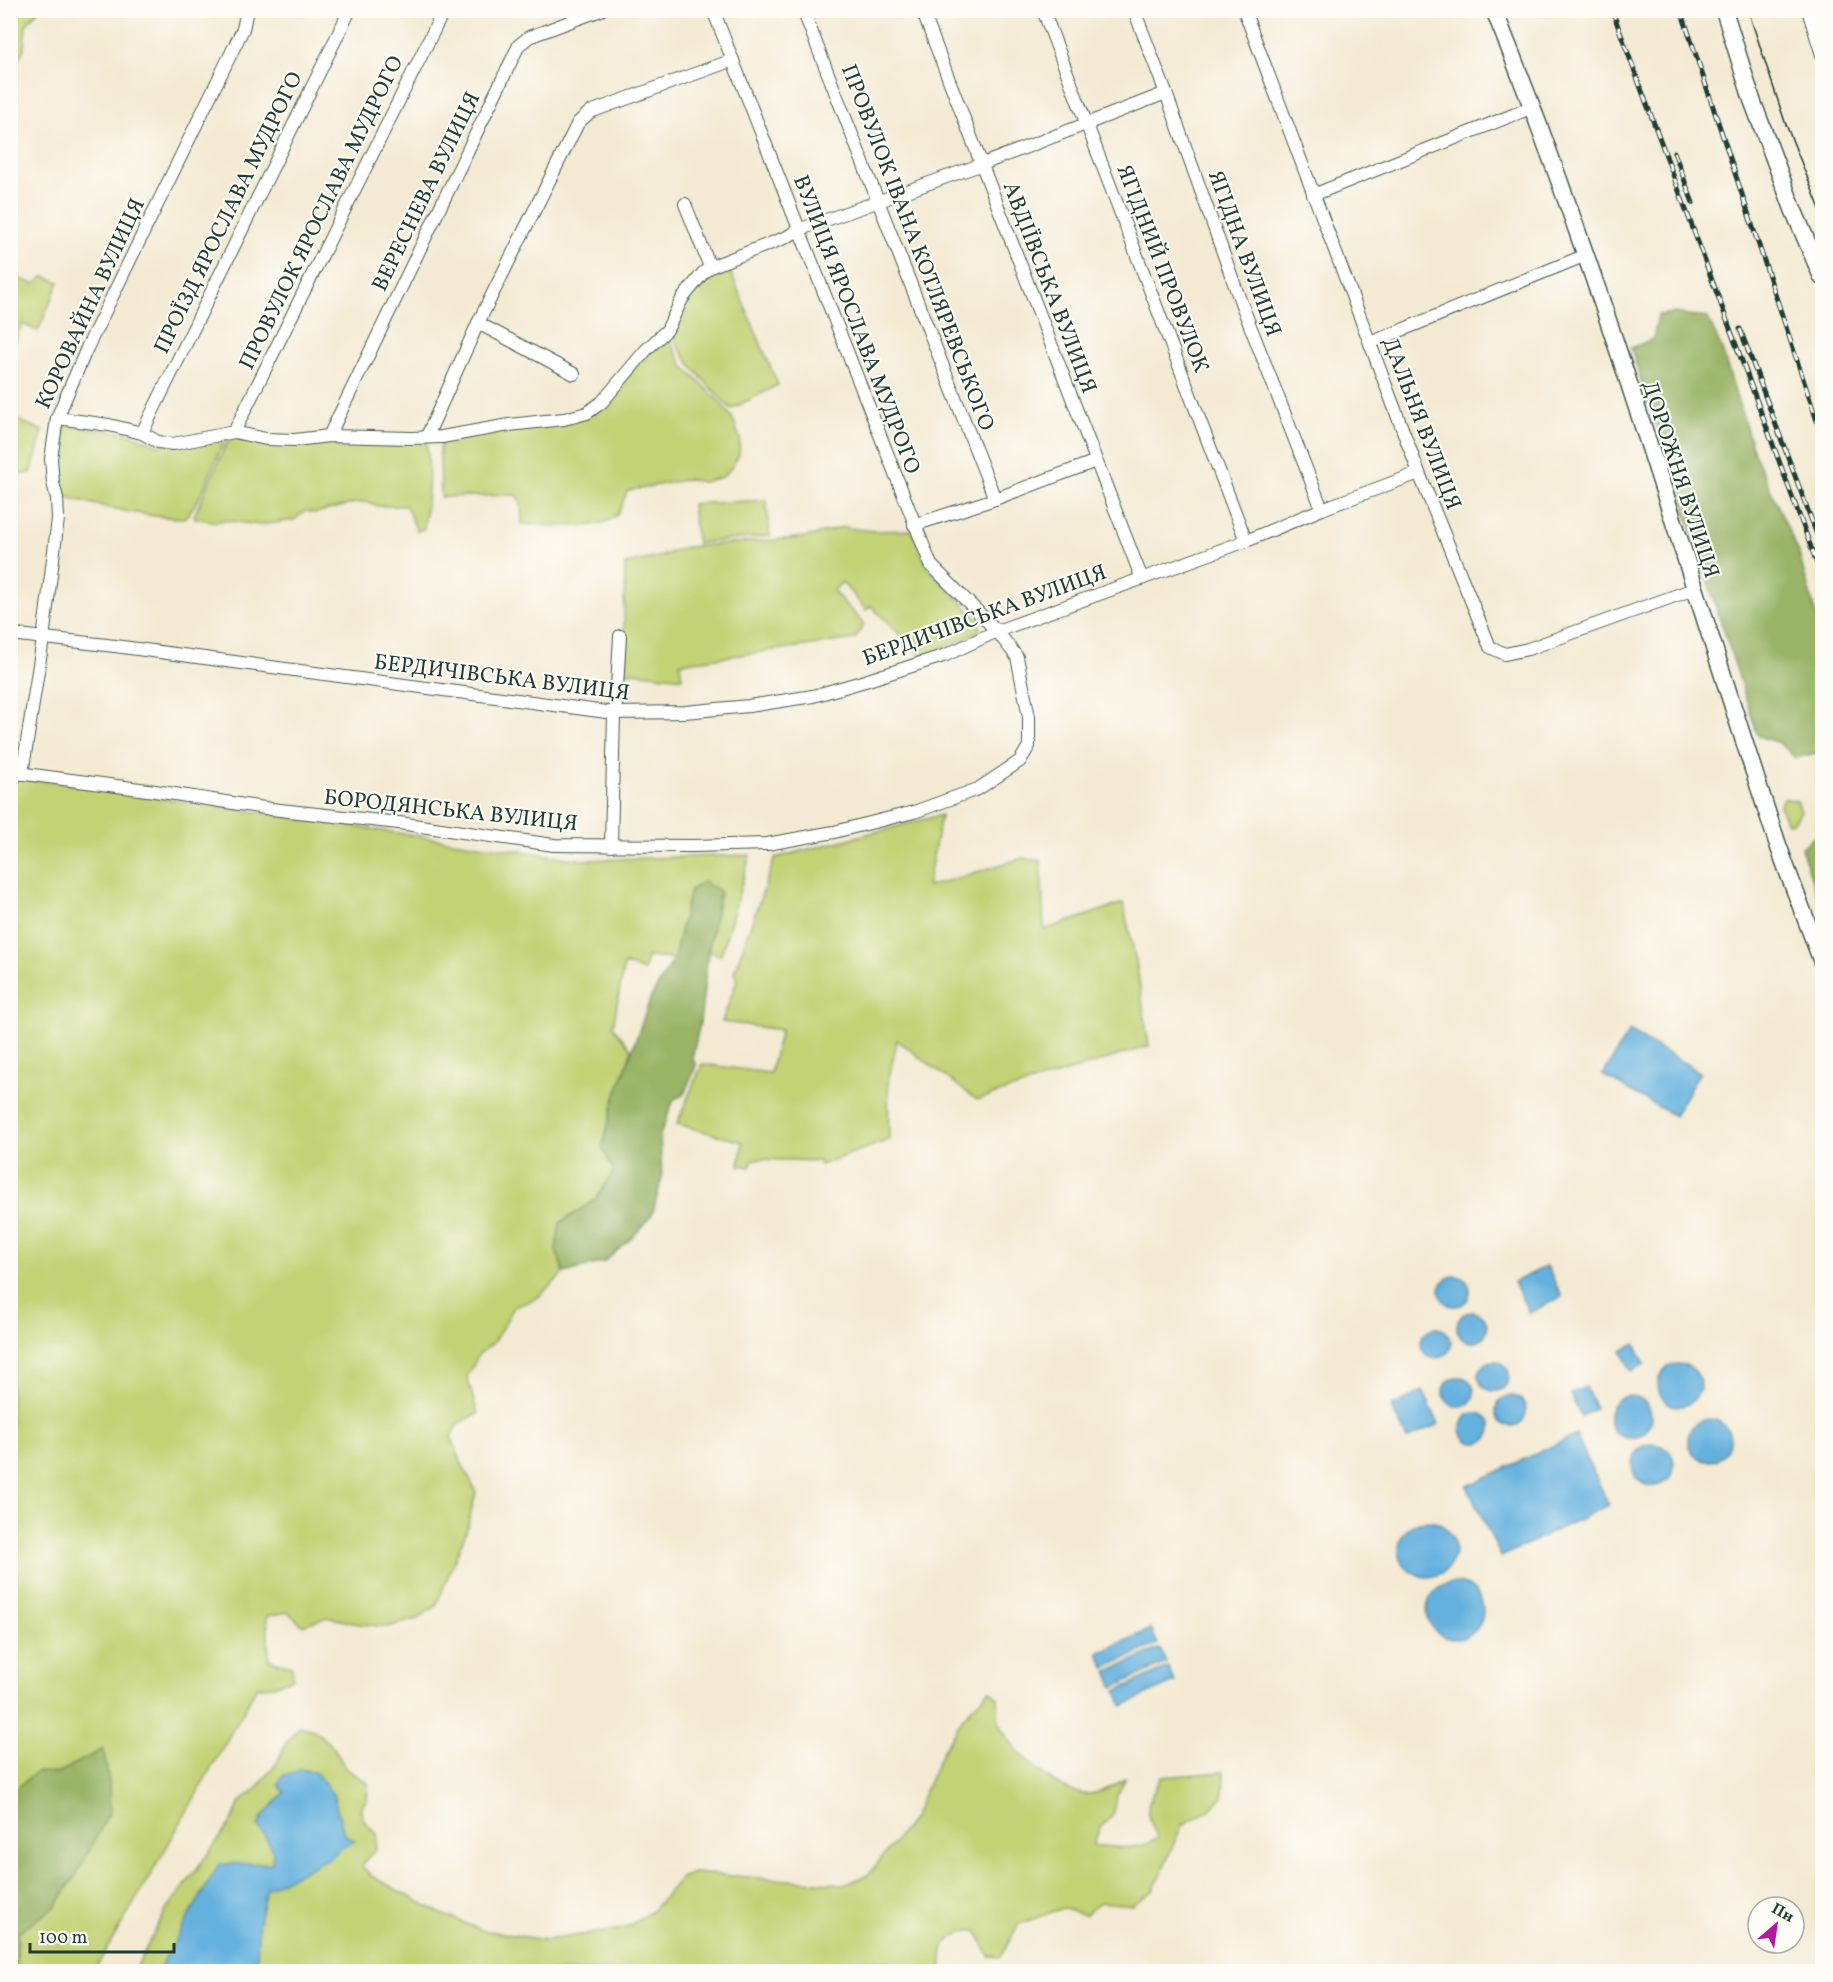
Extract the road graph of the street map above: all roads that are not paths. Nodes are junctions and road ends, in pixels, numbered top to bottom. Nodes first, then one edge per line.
1 (247, 10) edge
2 (350, 10) edge
3 (444, 10) edge
4 (601, 10) edge
5 (713, 10) edge
6 (803, 10) edge
7 (922, 10) edge
8 (1043, 10) edge
9 (1134, 10) edge
10 (1244, 10) edge
11 (1494, 10) edge
12 (1724, 10) edge
13 (1808, 10) edge
14 (1822, 55) edge
15 (732, 60) junction
16 (1166, 93) junction
17 (1533, 107) junction
18 (1087, 123) junction
19 (981, 165) junction
20 (1313, 195) junction
21 (879, 202) junction
22 (684, 204) dead end
23 (798, 230) junction
24 (1586, 255) junction
25 (710, 267) junction
26 (1822, 277) edge
27 (478, 324) junction
28 (1370, 343) junction
29 (574, 374) dead end
30 (57, 418) junction
31 (234, 432) junction
32 (142, 433) junction
33 (329, 436) junction
34 (427, 436) junction
35 (1096, 461) junction
36 (1419, 473) junction
37 (995, 499) junction
38 (1322, 509) junction
39 (914, 525) junction
40 (1246, 541) junction
41 (1142, 579) junction
42 (1694, 589) junction
43 (997, 631) junction
44 (10, 634) edge
45 (620, 636) dead end
46 (43, 639) junction
47 (614, 714) junction
48 (16, 773) edge
49 (611, 846) junction
50 (1822, 962) edge

1 - 30 street, КОРОВАЙНА ВУЛИЦЯ
2 - 32 street, ПРОЇЗД ЯРОСЛАВА МУДРОГО
3 - 31 street, ПРОВУЛОК ЯРОСЛАВА МУДРОГО
4 - 33 street, ВЕРЕСНЕВА ВУЛИЦЯ
5 - 15 street, ВУЛИЦЯ ЯРОСЛАВА МУДРОГО
6 - 21 street, ПРОВУЛОК ІВАНА КОТЛЯРЕВСЬКОГО
7 - 19 street, АВДІЇВСЬКА ВУЛИЦЯ
8 - 18 street, ЯГІДНИЙ ПРОВУЛОК
9 - 16 street, ЯГІДНА ВУЛИЦЯ
10 - 20 street, ДАЛЬНЯ ВУЛИЦЯ
11 - 17 main road, ДОРОЖНЯ ВУЛИЦЯ
12 - 26 main road
13 - 14 street
15 - 23 street, ВУЛИЦЯ ЯРОСЛАВА МУДРОГО
15 - 27 street
16 - 18 street
16 - 38 street, ЯГІДНА ВУЛИЦЯ
17 - 20 street
17 - 24 main road, ДОРОЖНЯ ВУЛИЦЯ
18 - 19 street
18 - 40 street, ЯГІДНИЙ ПРОВУЛОК
19 - 21 street
19 - 35 street, АВДІЇВСЬКА ВУЛИЦЯ
20 - 28 street, ДАЛЬНЯ ВУЛИЦЯ
21 - 23 street
21 - 37 street, ПРОВУЛОК ІВАНА КОТЛЯРЕВСЬКОГО
22 - 25 street
23 - 25 street
23 - 39 street, ВУЛИЦЯ ЯРОСЛАВА МУДРОГО
24 - 28 street
24 - 42 main road, ДОРОЖНЯ ВУЛИЦЯ
25 - 34 street
27 - 29 street
27 - 34 street
28 - 36 street, ДАЛЬНЯ ВУЛИЦЯ
30 - 32 street
30 - 46 street, КОРОВАЙНА ВУЛИЦЯ
31 - 32 street
31 - 33 street
33 - 34 street
35 - 37 street
35 - 41 street, АВДІЇВСЬКА ВУЛИЦЯ
36 - 38 street, БЕРДИЧІВСЬКА ВУЛИЦЯ
36 - 42 street, ДАЛЬНЯ ВУЛИЦЯ
37 - 39 street
38 - 40 street, БЕРДИЧІВСЬКА ВУЛИЦЯ
39 - 43 street, ВУЛИЦЯ ЯРОСЛАВА МУДРОГО
40 - 41 street, БЕРДИЧІВСЬКА ВУЛИЦЯ
41 - 43 street, БЕРДИЧІВСЬКА ВУЛИЦЯ
42 - 50 main road, ДОРОЖНЯ ВУЛИЦЯ
43 - 47 street, БЕРДИЧІВСЬКА ВУЛИЦЯ
43 - 49 street, БОРОДЯНСЬКА ВУЛИЦЯ
44 - 46 street, БЕРДИЧІВСЬКА ВУЛИЦЯ
45 - 47 street
46 - 47 street, БЕРДИЧІВСЬКА ВУЛИЦЯ
46 - 48 street, КОРОВАЙНА ВУЛИЦЯ
47 - 49 street
48 - 49 street, БОРОДЯНСЬКА ВУЛИЦЯ

